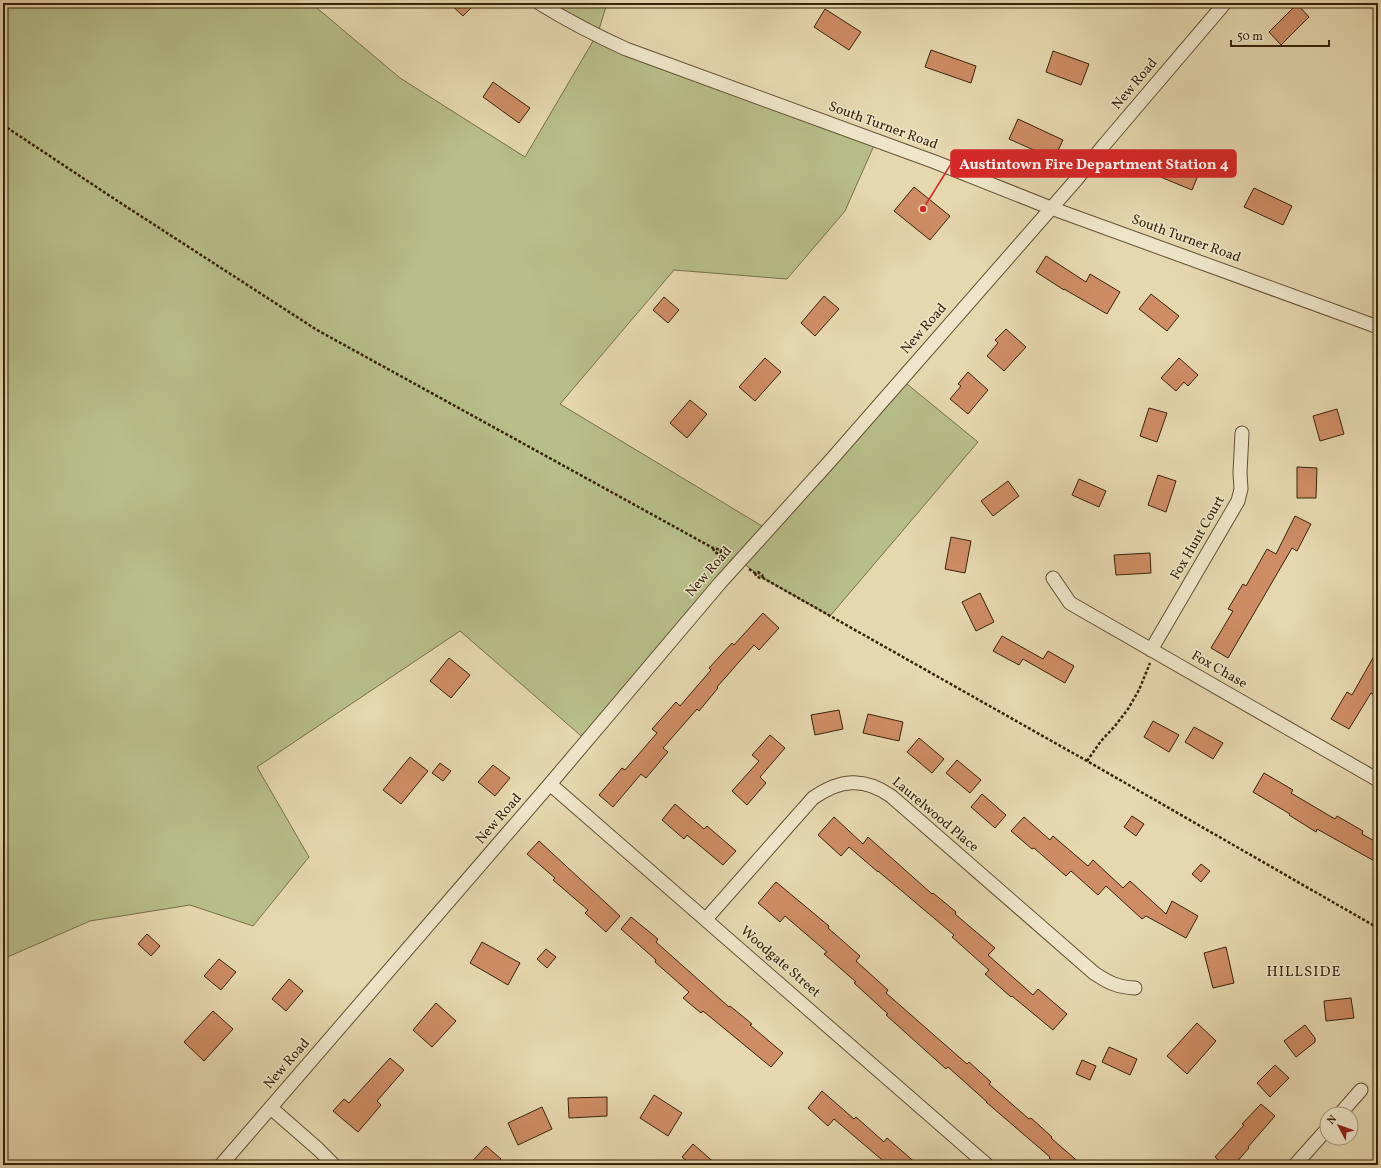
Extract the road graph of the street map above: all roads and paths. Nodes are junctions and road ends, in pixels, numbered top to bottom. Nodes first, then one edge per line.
1 (540, 3) edge
2 (1225, 3) edge
3 (3, 125) edge
4 (1052, 208) junction
5 (1378, 327) edge
6 (1242, 433) dead end
7 (713, 548) dead end
8 (764, 578) dead end
9 (1052, 578) dead end
10 (1154, 651) junction
11 (1087, 761) junction
12 (1378, 780) edge
13 (550, 784) junction
14 (706, 919) junction
15 (1378, 928) edge
16 (1135, 988) dead end
17 (1361, 1090) dead end
18 (1347, 1106) edge
19 (271, 1108) junction
20 (1319, 1138) edge
21 (221, 1165) edge
22 (334, 1165) edge
23 (987, 1165) edge
24 (1295, 1165) edge

1 - 4 street, South Turner Road
2 - 4 street, New Road
3 - 7 path
4 - 5 street, South Turner Road
4 - 13 street, New Road
6 - 10 street, Fox Hunt Court
8 - 11 path
9 - 10 street, Fox Chase
10 - 11 path
10 - 12 street, Fox Chase
11 - 15 path
13 - 14 street, Woodgate Street
13 - 19 street, New Road
14 - 16 street, Laurelwood Place
14 - 23 street, Woodgate Street
17 - 18 street
19 - 21 street, New Road
19 - 22 street
20 - 24 street

